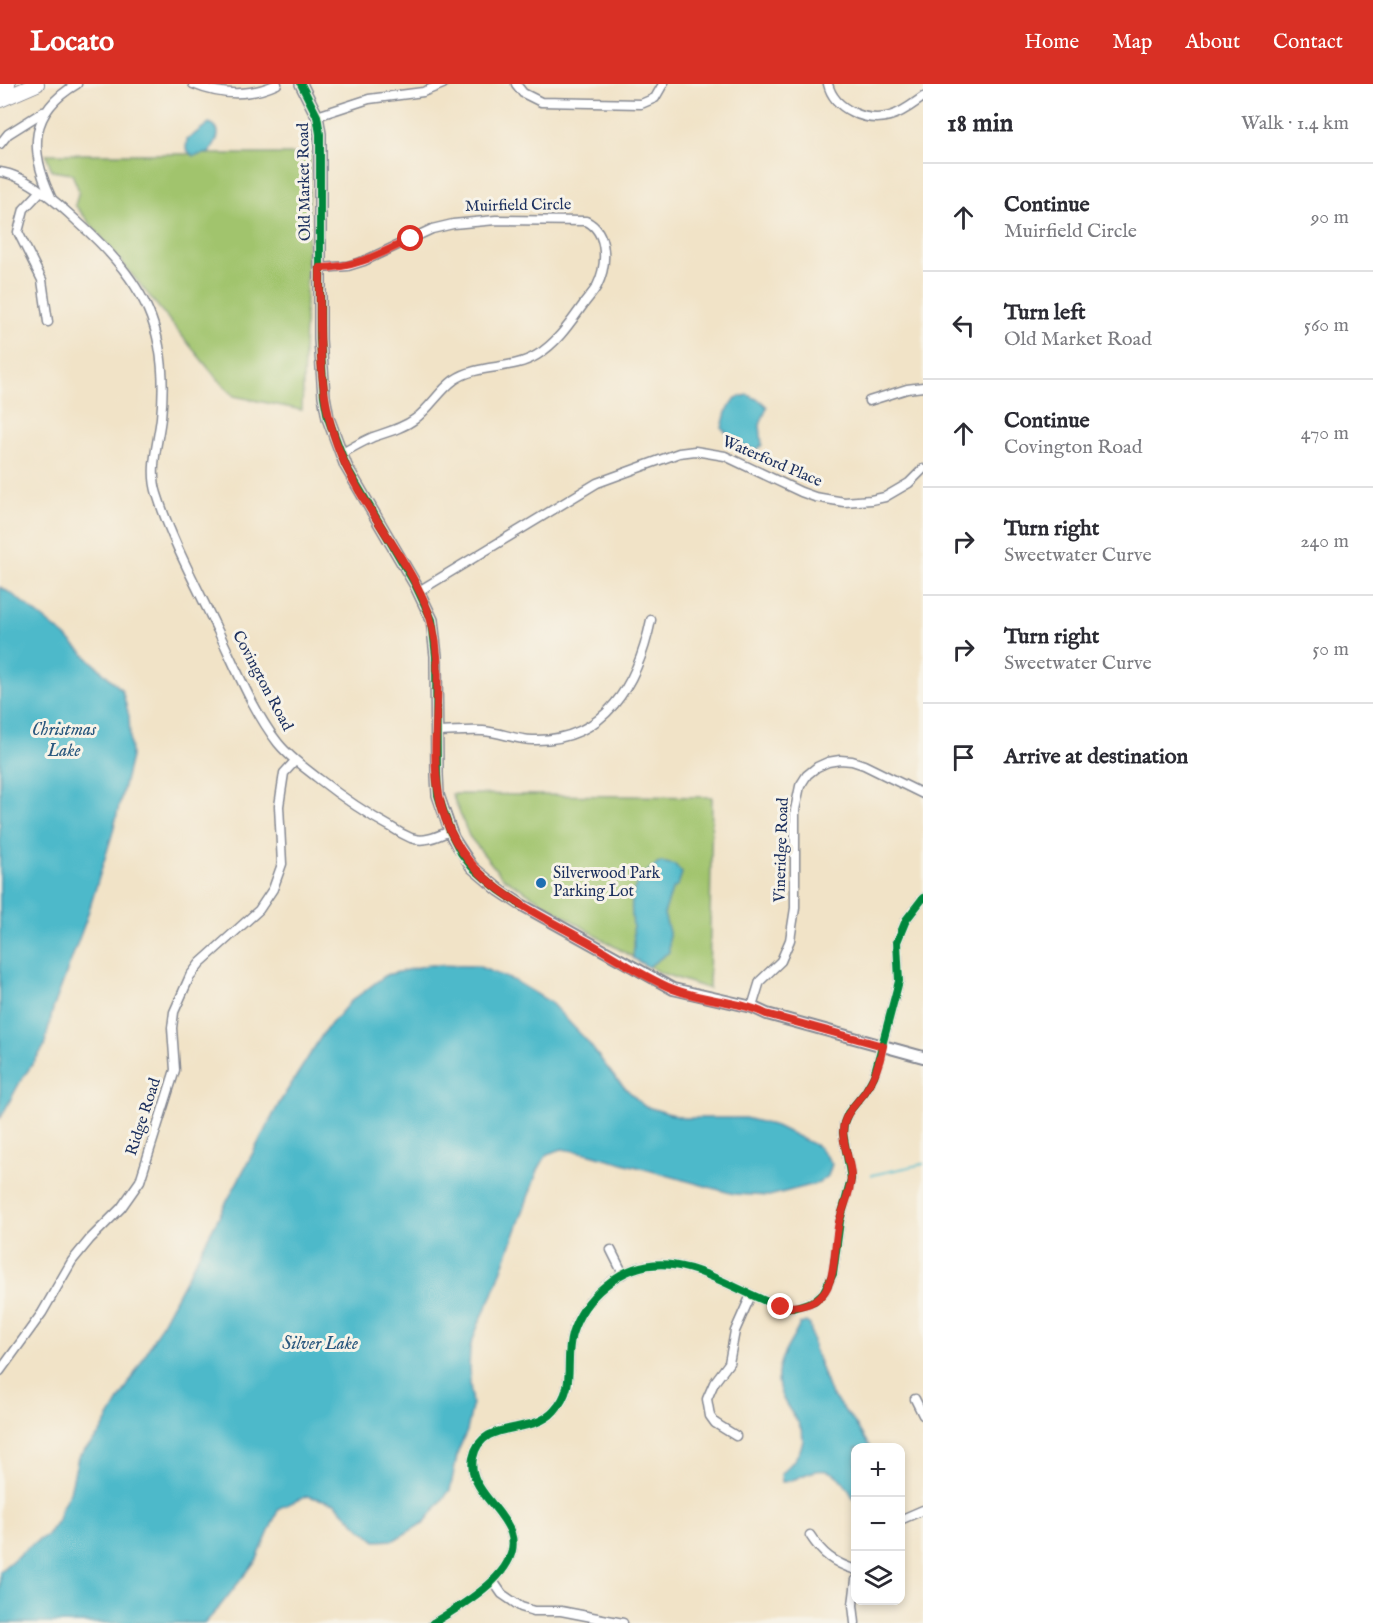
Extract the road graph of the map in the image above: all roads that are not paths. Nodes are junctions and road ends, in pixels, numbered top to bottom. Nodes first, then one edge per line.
1 (8, 84) edge
2 (37, 84) edge
3 (77, 84) edge
4 (193, 84) edge
5 (278, 84) edge
6 (301, 84) edge
7 (443, 84) edge
8 (516, 84) edge
9 (663, 84) edge
10 (828, 84) edge
11 (0, 87) edge
12 (923, 96) edge
13 (0, 100) edge
14 (46, 110) junction
15 (317, 116) junction
16 (0, 144) edge
17 (0, 172) edge
18 (40, 192) junction
19 (51, 196) junction
20 (320, 268) junction
21 (48, 322) dead end
22 (923, 387) edge
23 (869, 401) dead end
24 (340, 454) junction
25 (923, 469) edge
26 (419, 591) junction
27 (651, 620) dead end
28 (436, 732) junction
29 (295, 761) junction
30 (923, 794) edge
31 (450, 831) junction
32 (923, 898) edge
33 (752, 1007) junction
34 (883, 1046) junction
35 (923, 1056) edge
36 (611, 1250) dead end
37 (623, 1274) junction
38 (751, 1295) junction
39 (0, 1371) edge
40 (915, 1399) dead end
41 (923, 1415) edge
42 (736, 1436) dead end
43 (923, 1510) edge
44 (905, 1518) edge
45 (810, 1535) dead end
46 (851, 1568) edge
47 (493, 1581) junction
48 (853, 1605) edge
49 (433, 1623) edge
50 (623, 1623) edge
51 (855, 1623) edge

1 - 11 main road
2 - 13 main road
3 - 14 street
4 - 5 street
6 - 15 street, Old Market Road
7 - 15 street
8 - 9 street
10 - 12 street
14 - 16 street
14 - 19 street
15 - 20 street, Old Market Road
17 - 18 street
18 - 19 street
18 - 21 street
19 - 29 street, Covington Road
20 - 24 street, Old Market Road
20 - 24 street, Muirfield Circle
22 - 23 street
24 - 26 street, Old Market Road
25 - 26 street, Waterford Place
26 - 28 street, Old Market Road
27 - 28 street
28 - 31 street, Old Market Road
29 - 31 street, Covington Road
29 - 39 street, Ridge Road
30 - 33 street, Vineridge Road
31 - 33 street
32 - 34 street
33 - 34 street
34 - 35 street
34 - 38 street
36 - 37 street
37 - 38 street
37 - 47 street
38 - 42 street
40 - 41 street
43 - 44 street
45 - 46 street
47 - 49 street
47 - 50 street
48 - 51 street

